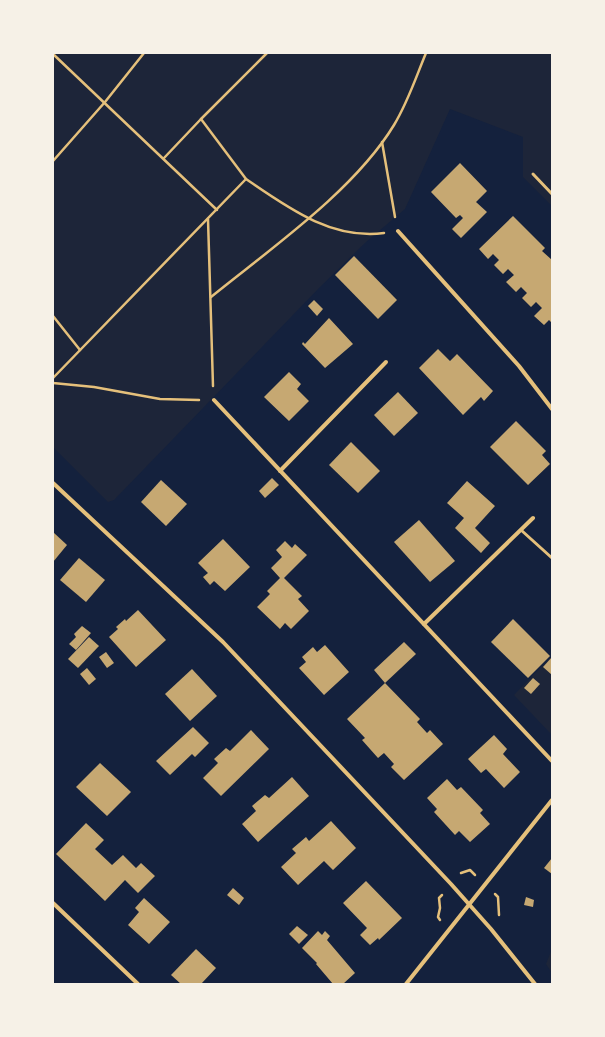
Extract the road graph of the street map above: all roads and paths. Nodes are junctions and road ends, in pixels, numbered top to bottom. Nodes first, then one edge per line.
1 (144, 53) edge
2 (267, 53) edge
3 (426, 53) edge
4 (53, 54) edge
5 (105, 102) junction
6 (201, 119) junction
7 (382, 142) junction
8 (164, 158) junction
9 (53, 161) edge
10 (533, 174) dead end
11 (246, 179) junction
12 (552, 194) edge
13 (217, 210) junction
14 (308, 218) junction
15 (208, 219) junction
16 (398, 231) junction
17 (210, 297) junction
18 (53, 316) edge
19 (80, 350) junction
20 (386, 362) dead end
21 (53, 378) edge
22 (53, 383) edge
23 (214, 400) junction
24 (552, 409) edge
25 (280, 471) junction
26 (53, 484) edge
27 (533, 518) dead end
28 (521, 530) junction
29 (552, 558) edge
30 (424, 624) junction
31 (552, 761) edge
32 (552, 800) edge
33 (460, 873) dead end
34 (479, 878) dead end
35 (443, 893) dead end
36 (498, 897) dead end
37 (53, 903) edge
38 (469, 903) junction
39 (502, 919) dead end
40 (443, 923) dead end
41 (138, 984) edge
42 (406, 984) edge
43 (535, 984) edge

1 - 5 path
2 - 6 path
3 - 7 path
4 - 5 path
5 - 8 path
5 - 9 path
6 - 8 path
6 - 11 path
7 - 14 path
7 - 16 path
8 - 13 path
10 - 12 lane
11 - 13 path
11 - 14 path
13 - 15 path
14 - 16 path
14 - 17 path
15 - 17 path
15 - 19 path
16 - 24 street
17 - 23 path
18 - 19 path
19 - 21 path
20 - 25 street
22 - 23 path
23 - 25 street
25 - 30 street
26 - 38 street
27 - 28 street
28 - 29 lane
28 - 30 street
30 - 31 street
32 - 38 street
33 - 34 path
35 - 40 path
36 - 39 path
37 - 41 street
38 - 42 street
38 - 43 street

